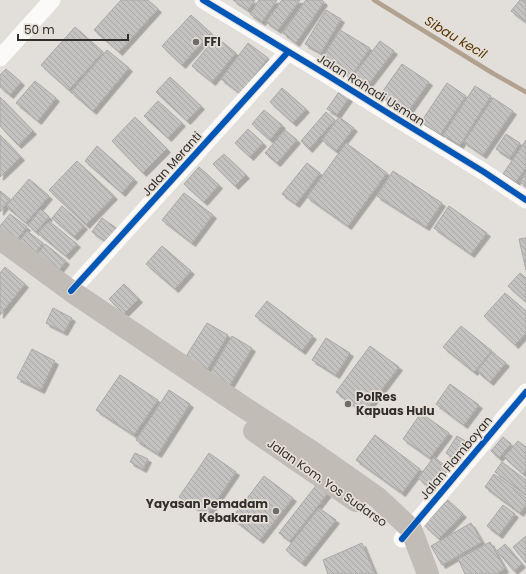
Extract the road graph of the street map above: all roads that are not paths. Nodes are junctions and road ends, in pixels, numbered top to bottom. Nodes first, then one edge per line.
1 (52, 0) edge
2 (203, 0) edge
3 (288, 52) junction
4 (0, 58) edge
5 (526, 200) edge
6 (0, 239) edge
7 (0, 256) edge
8 (72, 292) junction
9 (526, 392) edge
10 (411, 539) junction
11 (428, 574) edge

1 - 4 street
2 - 3 street, Jalan Rahadi Usman
3 - 5 street, Jalan Rahadi Usman
3 - 8 street, Jalan Meranti
6 - 8 highway, Jalan Kom. Yos Sudarso
7 - 10 highway, Jalan Kom. Yos Sudarso
8 - 10 highway, Jalan Kom. Yos Sudarso
9 - 10 street, Jalan Flamboyan
10 - 11 highway

